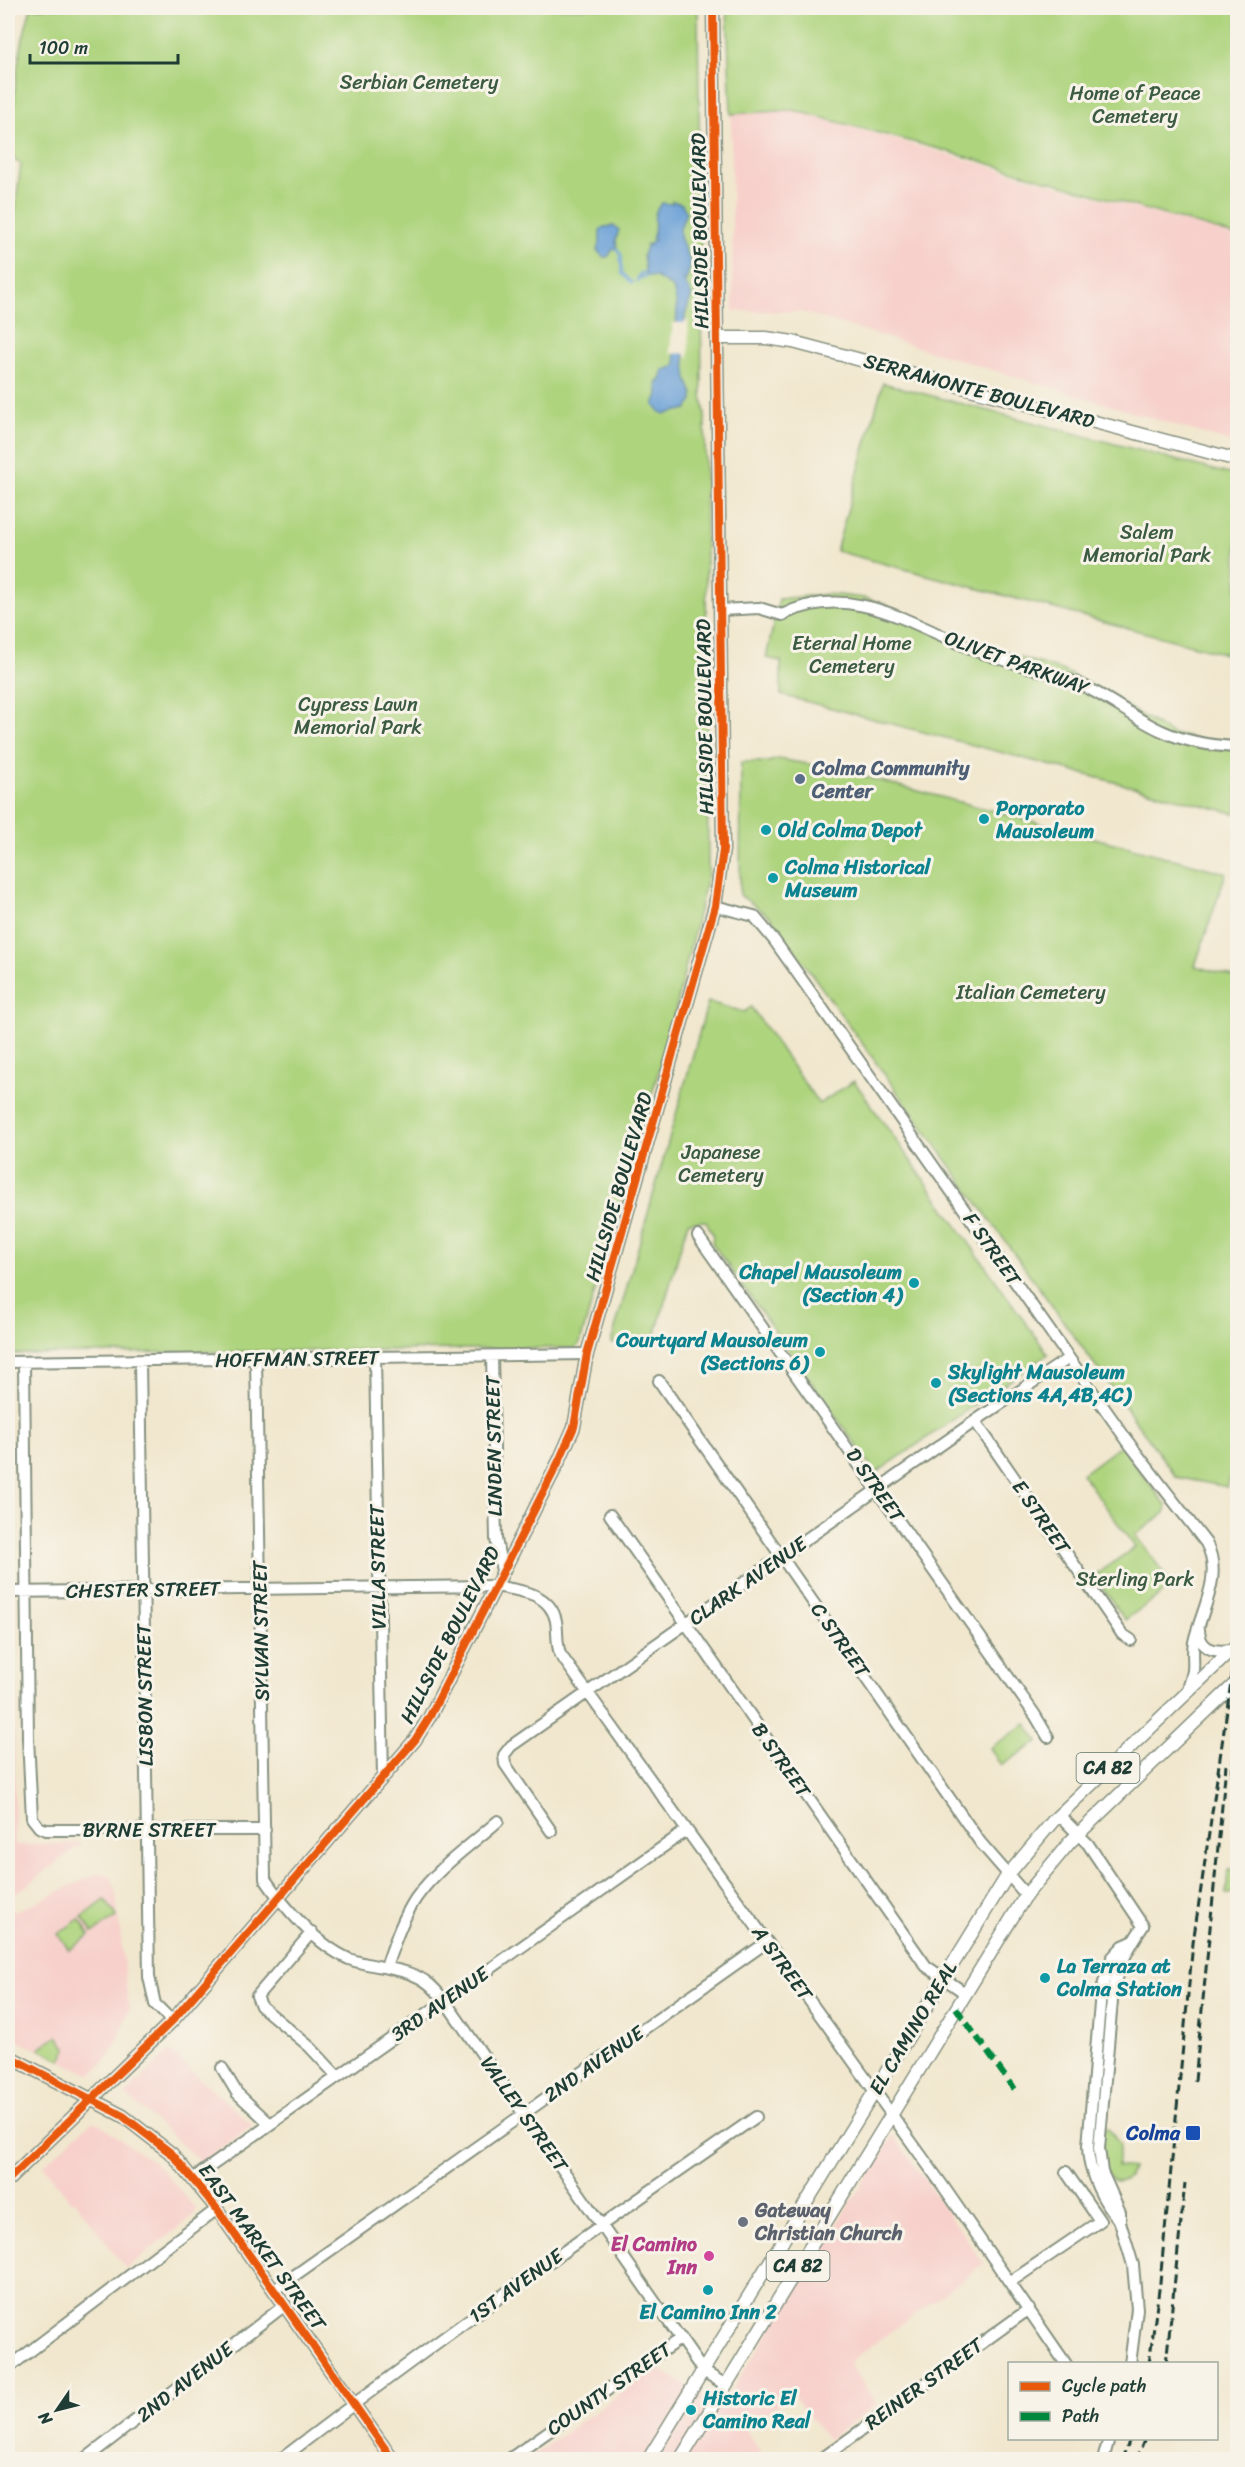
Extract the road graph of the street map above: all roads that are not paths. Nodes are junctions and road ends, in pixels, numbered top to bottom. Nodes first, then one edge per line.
1 (713, 8) edge
2 (718, 338) junction
3 (1238, 460) edge
4 (721, 610) junction
5 (1238, 747) edge
6 (715, 906) junction
7 (698, 1236) dead end
8 (587, 1354) junction
9 (492, 1356) junction
10 (375, 1357) junction
11 (1069, 1358) junction
12 (256, 1359) junction
13 (140, 1361) junction
14 (8, 1362) edge
15 (24, 1363) junction
16 (659, 1381) dead end
17 (975, 1421) junction
18 (878, 1490) junction
19 (610, 1515) dead end
20 (782, 1557) junction
21 (502, 1572) junction
22 (378, 1586) junction
23 (494, 1586) junction
24 (259, 1588) junction
25 (143, 1590) junction
26 (27, 1591) junction
27 (8, 1592) edge
28 (686, 1624) junction
29 (1199, 1625) junction
30 (1131, 1640) dead end
31 (1234, 1647) edge
32 (1238, 1681) edge
33 (587, 1693) junction
34 (1187, 1693) junction
35 (1048, 1737) dead end
36 (383, 1777) junction
37 (1059, 1815) junction
38 (498, 1821) dead end
39 (265, 1830) junction
40 (687, 1830) junction
41 (146, 1831) junction
42 (551, 1831) dead end
43 (1078, 1834) junction
44 (1007, 1876) junction
45 (1026, 1895) junction
46 (278, 1898) junction
47 (312, 1932) junction
48 (767, 1942) junction
49 (386, 1967) junction
50 (943, 1978) junction
51 (965, 1993) junction
52 (445, 2001) junction
53 (172, 2021) junction
54 (8, 2056) edge
55 (222, 2068) dead end
56 (337, 2076) junction
57 (874, 2091) junction
58 (94, 2099) junction
59 (524, 2113) junction
60 (891, 2114) junction
61 (756, 2117) dead end
62 (269, 2123) junction
63 (1066, 2172) dead end
64 (194, 2178) junction
65 (8, 2180) edge
66 (217, 2209) junction
67 (602, 2224) junction
68 (1010, 2282) junction
69 (274, 2290) junction
70 (285, 2305) junction
71 (1029, 2309) junction
72 (681, 2338) junction
73 (1065, 2362) edge
74 (1130, 2362) edge
75 (8, 2368) edge
76 (703, 2371) junction
77 (726, 2385) junction
78 (354, 2403) junction
79 (1109, 2440) edge
80 (84, 2460) edge
81 (280, 2460) edge
82 (393, 2460) edge
83 (508, 2460) edge
84 (648, 2460) edge
85 (680, 2460) edge
86 (820, 2460) edge
87 (1103, 2460) edge

1 - 2 main road, HILLSIDE BOULEVARD
2 - 3 main road, SERRAMONTE BOULEVARD
2 - 4 main road, HILLSIDE BOULEVARD
4 - 5 street, OLIVET PARKWAY
4 - 6 main road, HILLSIDE BOULEVARD
6 - 8 main road, HILLSIDE BOULEVARD
6 - 11 street, F STREET
7 - 18 street, D STREET
8 - 9 street, HOFFMAN STREET
8 - 21 main road, HILLSIDE BOULEVARD
9 - 10 street, HOFFMAN STREET
9 - 21 street, LINDEN STREET
10 - 12 street, HOFFMAN STREET
10 - 22 street, VILLA STREET
11 - 17 street, CLARK AVENUE
11 - 29 street, F STREET
12 - 13 street, HOFFMAN STREET
12 - 24 street, SYLVAN STREET
13 - 15 street, HOFFMAN STREET
13 - 25 street, LISBON STREET
14 - 15 street, HOFFMAN STREET
15 - 26 street
16 - 20 street, C STREET
17 - 18 street, CLARK AVENUE
17 - 30 street, E STREET
18 - 20 street, CLARK AVENUE
18 - 35 street, D STREET
19 - 28 street, B STREET
20 - 28 street, CLARK AVENUE
20 - 44 street, C STREET
21 - 23 main road, HILLSIDE BOULEVARD
22 - 23 street, CHESTER STREET
22 - 24 street, CHESTER STREET
22 - 36 street, VILLA STREET
23 - 33 street, A STREET
23 - 36 main road, HILLSIDE BOULEVARD
24 - 25 street, CHESTER STREET
24 - 39 street, SYLVAN STREET
25 - 26 street, CHESTER STREET
25 - 41 street, LISBON STREET
26 - 27 street, CHESTER STREET
26 - 41 street, BYRNE STREET
28 - 33 street, CLARK AVENUE
28 - 50 street, B STREET
29 - 31 street
29 - 34 street, F STREET
31 - 34 main road, EL CAMINO REAL / CA 82
32 - 43 main road, EL CAMINO REAL / CA 82
33 - 40 street, A STREET
33 - 42 street, CLARK AVENUE
34 - 37 main road, EL CAMINO REAL / CA 82
36 - 46 main road, HILLSIDE BOULEVARD
37 - 43 street
37 - 44 main road, EL CAMINO REAL / CA 82
38 - 49 street
39 - 41 street, BYRNE STREET
39 - 46 street, SYLVAN STREET
40 - 48 street, A STREET
40 - 52 street, 3RD AVENUE
41 - 53 street, LISBON STREET
43 - 45 main road, EL CAMINO REAL / CA 82
43 - 74 street
44 - 45 street, C STREET
44 - 50 main road, EL CAMINO REAL / CA 82
45 - 51 main road, EL CAMINO REAL / CA 82
46 - 47 street, VALLEY STREET
46 - 53 main road, HILLSIDE BOULEVARD
47 - 49 street, VALLEY STREET
47 - 56 street
48 - 57 street, A STREET
48 - 59 street, 2ND AVENUE
49 - 52 street, VALLEY STREET
50 - 51 street, B STREET
50 - 57 main road, EL CAMINO REAL / CA 82
51 - 60 main road, EL CAMINO REAL / CA 82
52 - 56 street, 3RD AVENUE
52 - 59 street, VALLEY STREET
53 - 58 main road, HILLSIDE BOULEVARD
54 - 58 main road, EAST MARKET STREET
55 - 62 street
56 - 62 street, 3RD AVENUE
57 - 60 street, A STREET
57 - 76 main road, EL CAMINO REAL / CA 82
58 - 64 main road, EAST MARKET STREET
58 - 65 main road, HILLSIDE BOULEVARD
59 - 67 street, VALLEY STREET
59 - 69 street, 2ND AVENUE
60 - 68 street, A STREET
60 - 77 main road, EL CAMINO REAL / CA 82
61 - 67 street, 1ST AVENUE
62 - 64 street, 3RD AVENUE
63 - 68 street
64 - 66 main road, EAST MARKET STREET
66 - 69 main road, EAST MARKET STREET
66 - 75 street
67 - 72 street, VALLEY STREET
67 - 78 street, 1ST AVENUE
68 - 71 street, A STREET
69 - 70 main road, EAST MARKET STREET
70 - 78 main road, EAST MARKET STREET
70 - 80 street, 2ND AVENUE
71 - 73 street, A STREET
71 - 86 street, REINER STREET
72 - 76 street, VALLEY STREET
72 - 83 street, COUNTY STREET
76 - 77 street, VALLEY STREET
76 - 84 main road, EL CAMINO REAL / CA 82
77 - 85 main road, EL CAMINO REAL / CA 82
78 - 81 street, 1ST AVENUE
78 - 82 main road, EAST MARKET STREET
79 - 87 street

